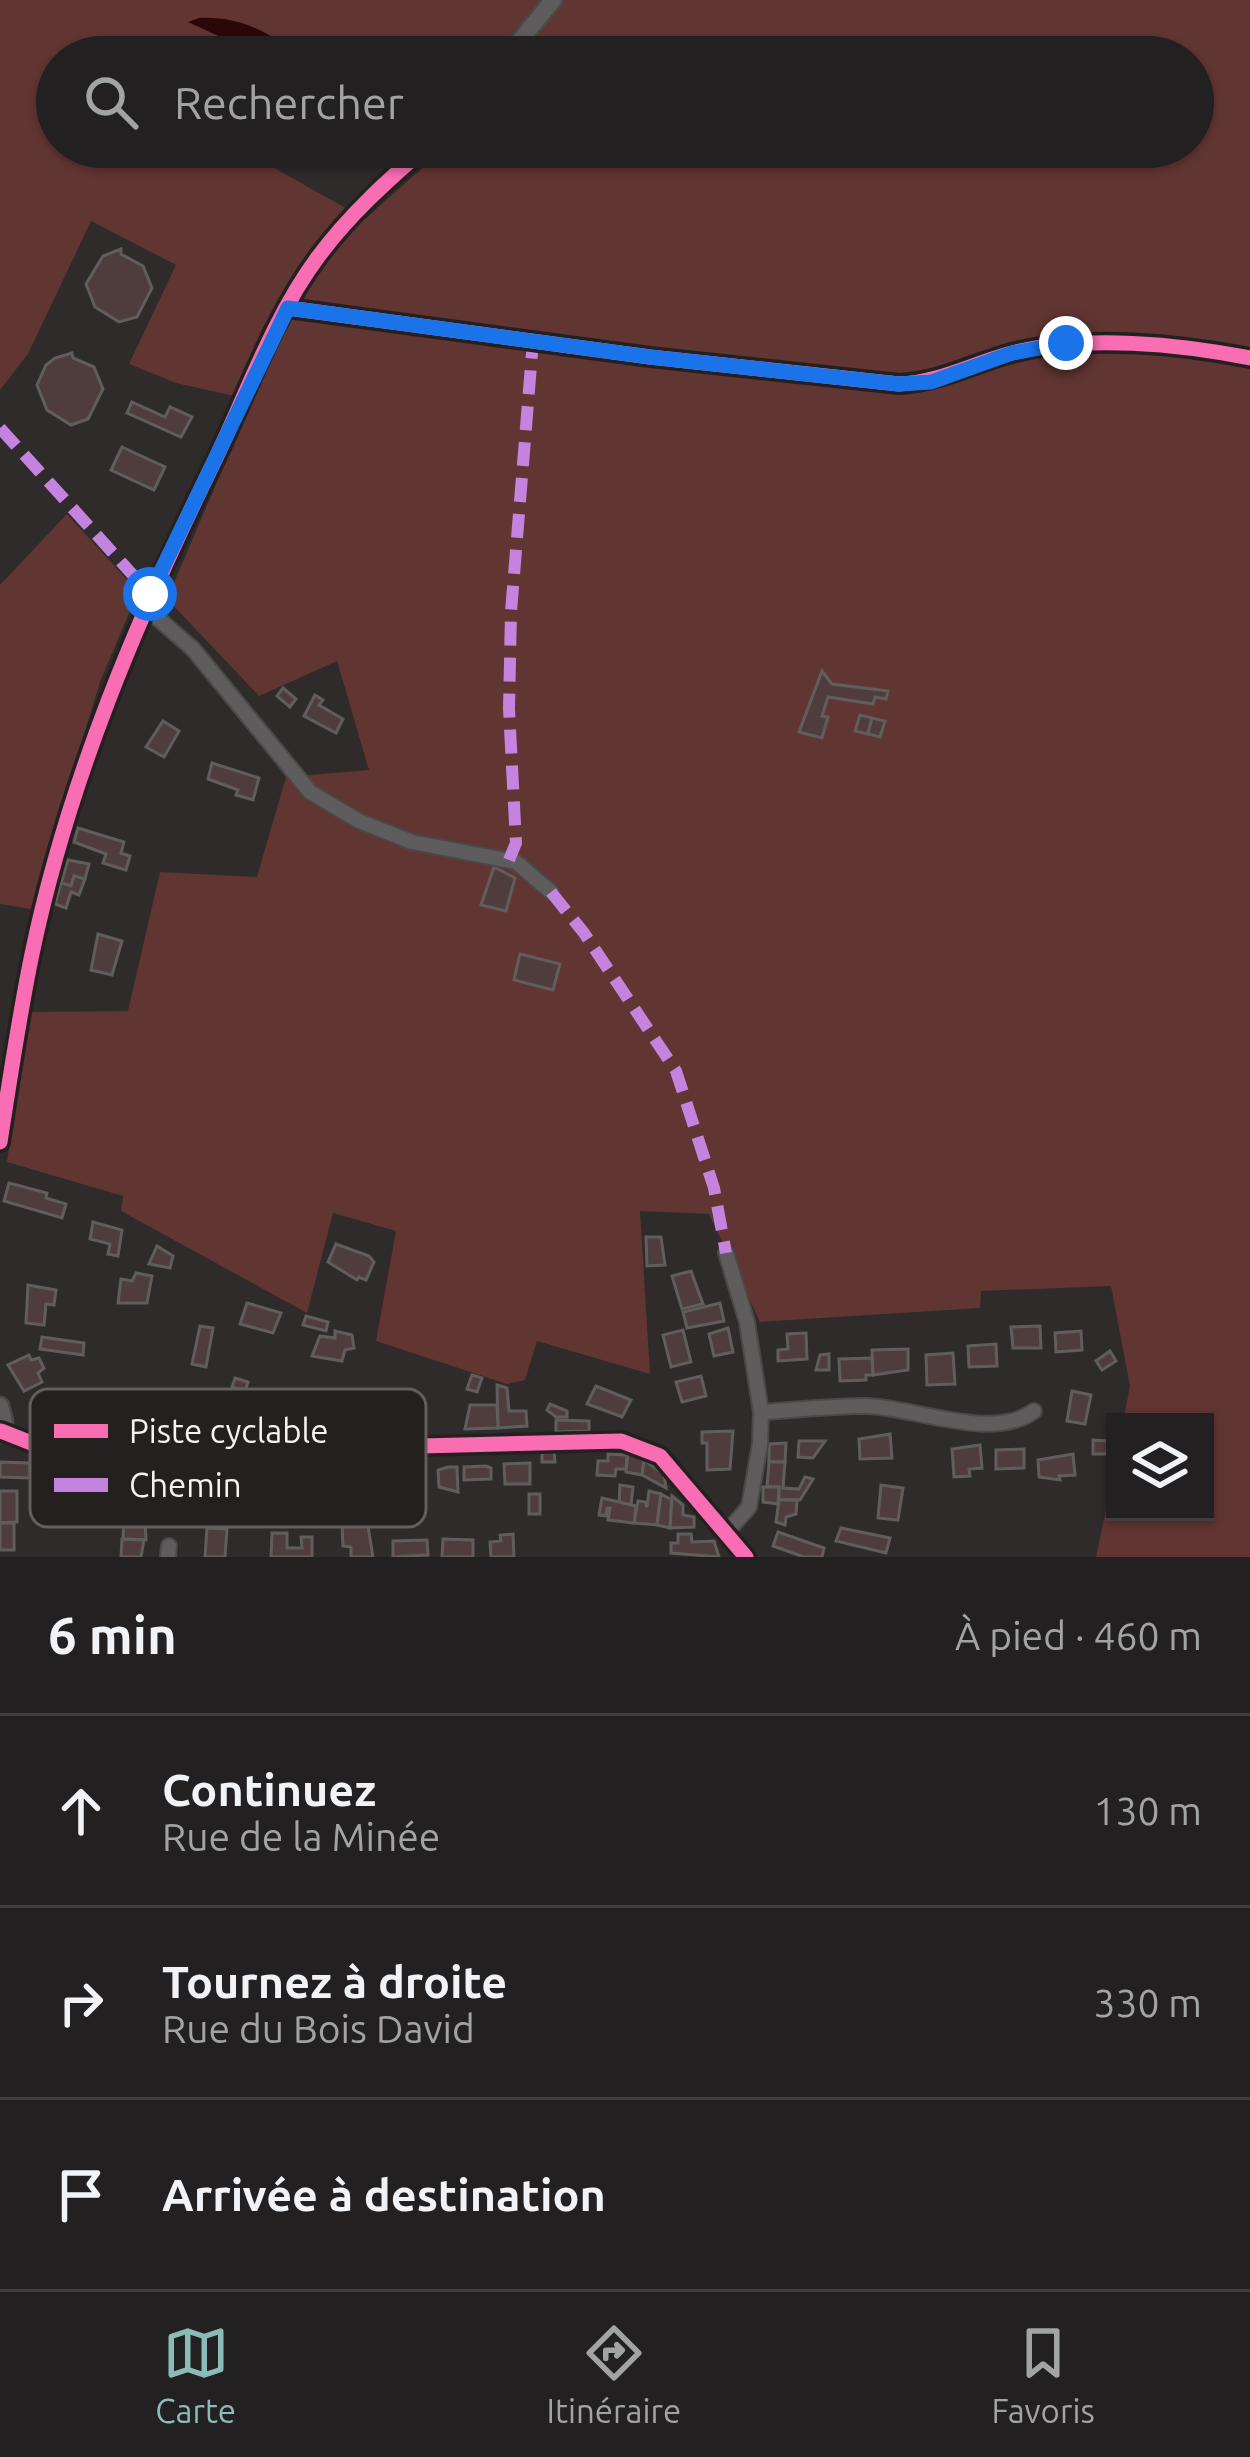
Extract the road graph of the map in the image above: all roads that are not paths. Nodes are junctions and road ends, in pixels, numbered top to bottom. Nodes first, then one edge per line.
1 (553, 0) edge
2 (524, 36) edge
3 (402, 168) edge
4 (288, 308) junction
5 (1250, 358) edge
6 (146, 608) junction
7 (551, 892) dead end
8 (5, 1076) edge
9 (0, 1142) edge
10 (726, 1253) dead end
11 (0, 1406) edge
12 (1034, 1411) dead end
13 (760, 1412) junction
14 (1, 1432) edge
15 (30, 1443) edge
16 (426, 1446) edge
17 (724, 1535) junction
18 (746, 1557) edge

1 - 2 street
3 - 4 street
4 - 5 street
4 - 6 street
6 - 7 street
6 - 8 street
8 - 9 street
10 - 13 street
11 - 14 street
12 - 13 street
13 - 17 street
14 - 15 street
16 - 17 street
17 - 18 street

